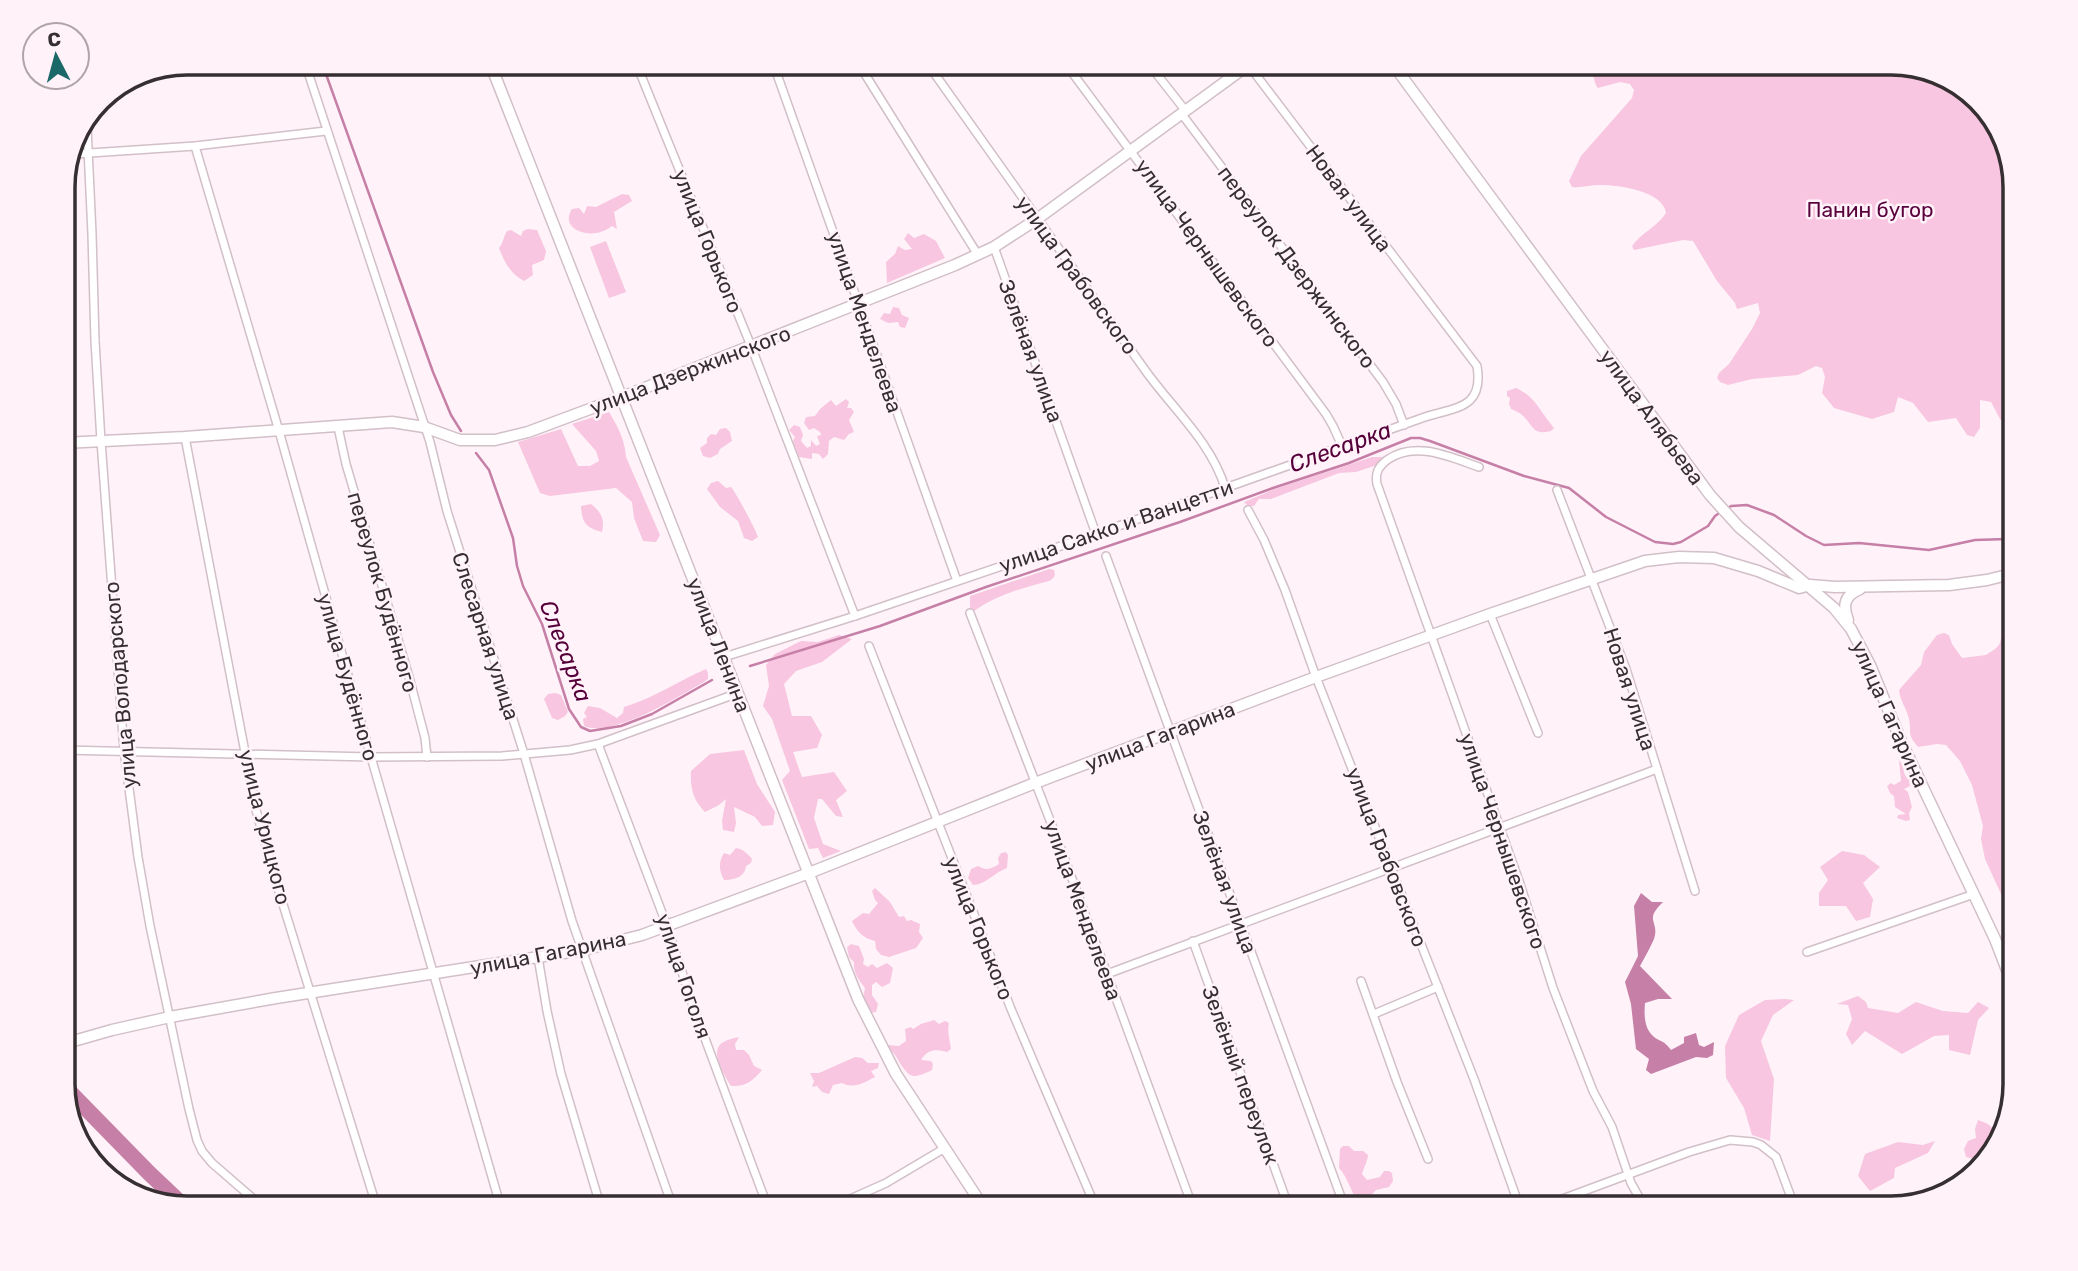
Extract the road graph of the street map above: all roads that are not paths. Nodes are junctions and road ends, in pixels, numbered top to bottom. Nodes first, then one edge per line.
1 (309, 75) edge
2 (495, 75) edge
3 (641, 75) edge
4 (777, 75) edge
5 (866, 75) edge
6 (935, 75) edge
7 (1074, 75) edge
8 (1157, 75) edge
9 (1234, 75) edge
10 (1257, 75) edge
11 (1401, 75) edge
12 (1183, 112) junction
13 (326, 131) junction
14 (88, 137) edge
15 (195, 146) junction
16 (1131, 150) junction
17 (89, 153) junction
18 (81, 154) edge
19 (1037, 219) junction
20 (994, 247) junction
21 (978, 255) junction
22 (859, 305) junction
23 (751, 346) junction
24 (1477, 366) joint
25 (622, 397) junction
26 (1404, 425) junction
27 (338, 427) junction
28 (425, 427) junction
29 (279, 431) junction
30 (185, 437) junction
31 (101, 441) junction
32 (75, 442) edge
33 (1342, 446) junction
34 (1479, 467) dead end
35 (1225, 488) junction
36 (1557, 490) dead end
37 (1248, 510) dead end
38 (1096, 534) junction
39 (1771, 554) junction
40 (1106, 556) dead end
41 (1758, 571) junction
42 (2003, 576) edge
43 (1592, 578) junction
44 (957, 581) junction
45 (1810, 585) junction
46 (1869, 587) junction
47 (970, 613) dead end
48 (1490, 614) junction
49 (855, 616) junction
50 (1851, 629) junction
51 (1432, 635) junction
52 (869, 646) dead end
53 (724, 657) junction
54 (1317, 677) junction
55 (738, 693) junction
56 (1170, 732) junction
57 (1538, 733) dead end
58 (598, 744) junction
59 (75, 750) edge
60 (124, 750) junction
61 (246, 754) junction
62 (524, 754) junction
63 (371, 757) junction
64 (427, 757) junction
65 (1657, 769) junction
66 (1035, 783) junction
67 (937, 822) junction
68 (1501, 828) junction
69 (1390, 867) junction
70 (809, 873) junction
71 (1695, 891) dead end
72 (1974, 894) junction
73 (1240, 923) junction
74 (667, 926) junction
75 (1193, 942) junction
76 (583, 950) junction
77 (1807, 952) dead end
78 (538, 957) junction
79 (2003, 960) edge
80 (433, 974) junction
81 (1107, 974) junction
82 (1361, 981) dead end
83 (1438, 987) junction
84 (310, 992) junction
85 (1374, 1014) junction
86 (170, 1017) junction
87 (75, 1039) edge
88 (945, 1148) junction
89 (1427, 1159) dead end
90 (1629, 1175) junction
91 (863, 1194) joint
92 (250, 1196) edge
93 (373, 1196) edge
94 (498, 1196) edge
95 (597, 1196) edge
96 (669, 1196) edge
97 (764, 1196) edge
98 (858, 1196) edge
99 (976, 1196) edge
100 (1091, 1196) edge
101 (1189, 1196) edge
102 (1285, 1196) edge
103 (1341, 1196) edge
104 (1516, 1196) edge
105 (1571, 1196) edge
106 (1639, 1196) edge
107 (1791, 1196) edge

1 - 13 street, Слесарная улица
2 - 25 main road, улица Ленина
3 - 23 street, улица Горького
4 - 22 street, улица Менделеева
5 - 21 street
6 - 19 street, улица Грабовского
7 - 16 street, улица Чернышевского
8 - 12 street, переулок Дзержинского
9 - 12 main road, улица Дзержинского
10 - 24 street, Новая улица
11 - 39 main road, улица Алябьева
12 - 16 main road, улица Дзержинского
12 - 26 street, переулок Дзержинского
13 - 15 street
13 - 28 street, Слесарная улица
14 - 17 street, улица Володарского
15 - 17 street
15 - 29 street, улица Будённого
16 - 19 main road, улица Дзержинского
16 - 33 street, улица Чернышевского
17 - 18 street
17 - 31 street, улица Володарского
19 - 20 main road, улица Дзержинского
19 - 35 street, улица Грабовского
20 - 21 main road, улица Дзержинского
20 - 38 street, Зелёная улица
21 - 22 main road, улица Дзержинского
22 - 23 main road, улица Дзержинского
22 - 44 street, улица Менделеева
23 - 25 main road, улица Дзержинского
23 - 49 street, улица Горького
24 - 26 street, улица Сакко и Ванцетти
25 - 28 main road, улица Дзержинского
25 - 53 main road, улица Ленина
26 - 33 street, улица Сакко и Ванцетти
27 - 28 main road, улица Дзержинского
27 - 29 main road, улица Дзержинского
27 - 64 street, переулок Будённого
28 - 62 street, Слесарная улица
29 - 30 main road, улица Дзержинского
29 - 63 street, улица Будённого
30 - 31 main road, улица Дзержинского
30 - 61 street, улица Урицкого
31 - 32 main road, улица Дзержинского
31 - 60 street, улица Володарского
33 - 35 street, улица Сакко и Ванцетти
34 - 51 street, улица Чернышевского
35 - 38 street, улица Сакко и Ванцетти
36 - 43 street, Новая улица
37 - 54 street, улица Грабовского
38 - 44 street, улица Сакко и Ванцетти
39 - 41 main road
39 - 45 main road, улица Алябьева
40 - 56 street, Зелёная улица
41 - 43 main road, улица Гагарина
41 - 45 main road, улица Гагарина
42 - 46 main road
43 - 48 main road, улица Гагарина
43 - 65 street, Новая улица
44 - 49 street, улица Сакко и Ванцетти
45 - 46 main road
45 - 50 main road, улица Гагарина
46 - 50 main road
47 - 66 street, улица Менделеева
48 - 51 main road, улица Гагарина
48 - 57 street
49 - 53 street, улица Сакко и Ванцетти
50 - 72 main road, улица Гагарина
51 - 54 main road, улица Гагарина
51 - 68 street, улица Чернышевского
52 - 67 street, улица Горького
53 - 55 main road, улица Ленина
54 - 56 main road, улица Гагарина
54 - 69 street, улица Грабовского
55 - 58 street
55 - 70 main road, улица Ленина
56 - 66 main road, улица Гагарина
56 - 73 street, Зелёная улица
58 - 62 street
58 - 74 street, улица Гоголя
59 - 60 street
60 - 61 street
60 - 86 street, улица Володарского
61 - 63 street
61 - 84 street, улица Урицкого
62 - 64 street
62 - 76 street, Слесарная улица
63 - 64 street
63 - 80 street, улица Будённого
65 - 68 street
65 - 71 street, Новая улица
66 - 67 main road, улица Гагарина
66 - 81 street, улица Менделеева
67 - 70 main road, улица Гагарина
67 - 100 street, улица Горького
68 - 69 street
68 - 90 street, улица Чернышевского
69 - 73 street
69 - 83 street, улица Грабовского
70 - 74 main road, улица Гагарина
70 - 88 main road, улица Ленина
72 - 77 street
72 - 79 main road, улица Гагарина
73 - 75 street
73 - 103 street, Зелёная улица
74 - 76 main road, улица Гагарина
74 - 97 street, улица Гоголя
75 - 81 street
75 - 102 street, Зелёный переулок
76 - 78 main road, улица Гагарина
76 - 96 street, Слесарная улица
78 - 80 main road, улица Гагарина
78 - 95 street
80 - 84 main road, улица Гагарина
80 - 94 street, улица Будённого
81 - 101 street, улица Менделеева
82 - 85 street
83 - 85 street
83 - 104 street, улица Грабовского
84 - 86 main road, улица Гагарина
84 - 93 street, улица Урицкого
85 - 89 street
86 - 87 main road, улица Гагарина
86 - 92 street, улица Володарского
88 - 91 street
88 - 99 main road, улица Ленина
90 - 105 street
90 - 106 street, улица Чернышевского
90 - 107 street
91 - 98 street

